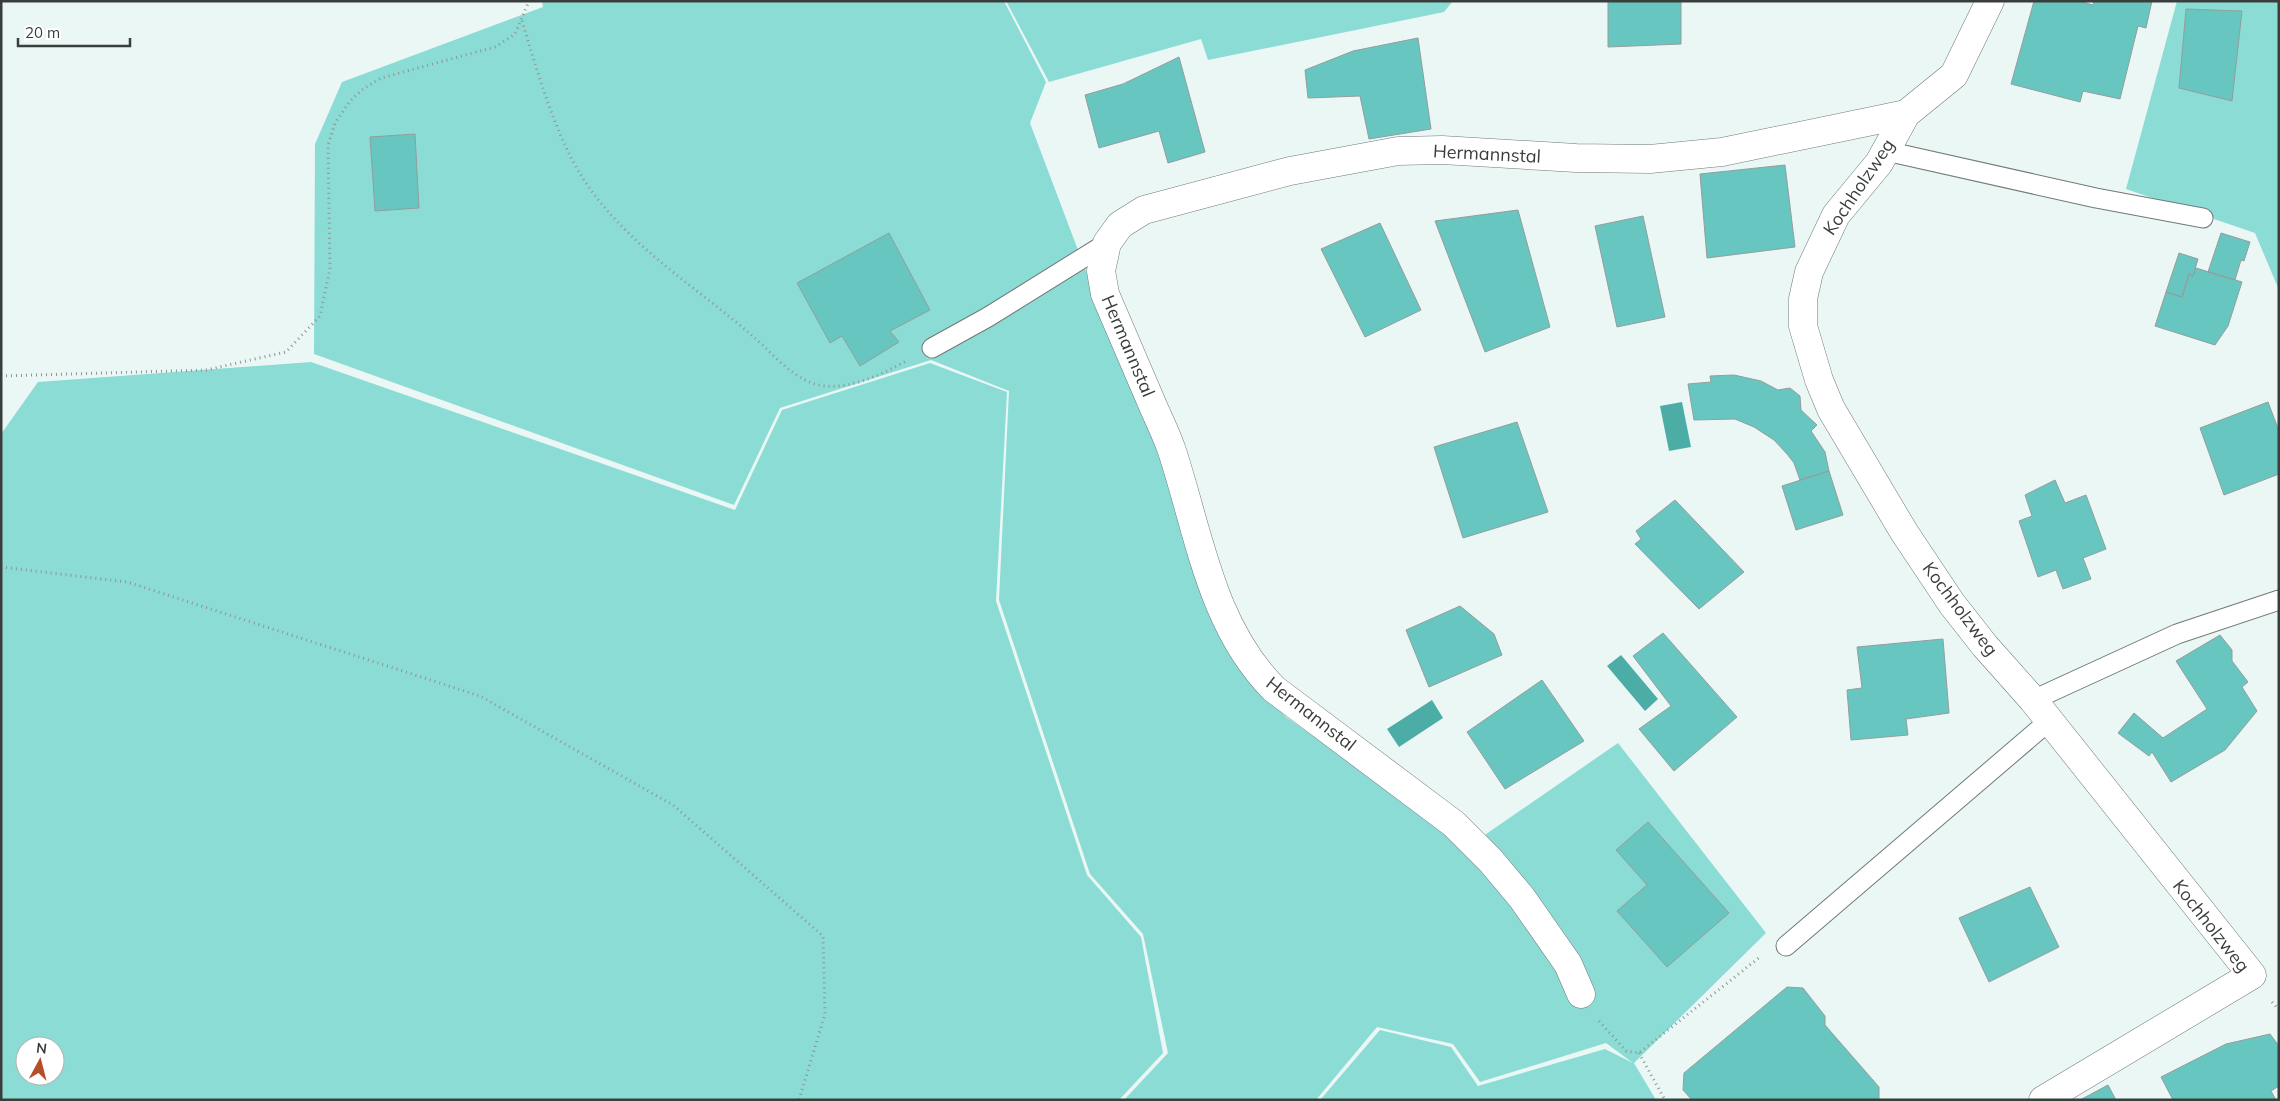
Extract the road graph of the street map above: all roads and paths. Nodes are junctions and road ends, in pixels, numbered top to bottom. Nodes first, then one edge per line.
1 (529, 1) edge
2 (1990, 1) edge
3 (522, 21) junction
4 (1906, 114) junction
5 (1886, 151) junction
6 (2203, 218) dead end
7 (1107, 243) junction
8 (932, 348) joint
9 (1, 376) edge
10 (1, 567) edge
11 (2279, 600) edge
12 (2041, 710) junction
13 (1786, 946) joint
14 (1581, 994) joint
15 (1639, 1054) junction
16 (799, 1100) edge
17 (1665, 1100) edge
18 (2043, 1100) edge

1 - 3 path
2 - 4 street, Kochholzweg
3 - 8 path
3 - 9 path
4 - 5 street, Kochholzweg
4 - 7 street, Hermannstal
5 - 6 lane
5 - 12 street, Kochholzweg
7 - 8 lane
7 - 14 street, Hermannstal
10 - 16 path
11 - 12 lane
12 - 13 lane
12 - 18 street, Kochholzweg
13 - 15 path
14 - 15 path
15 - 17 path

